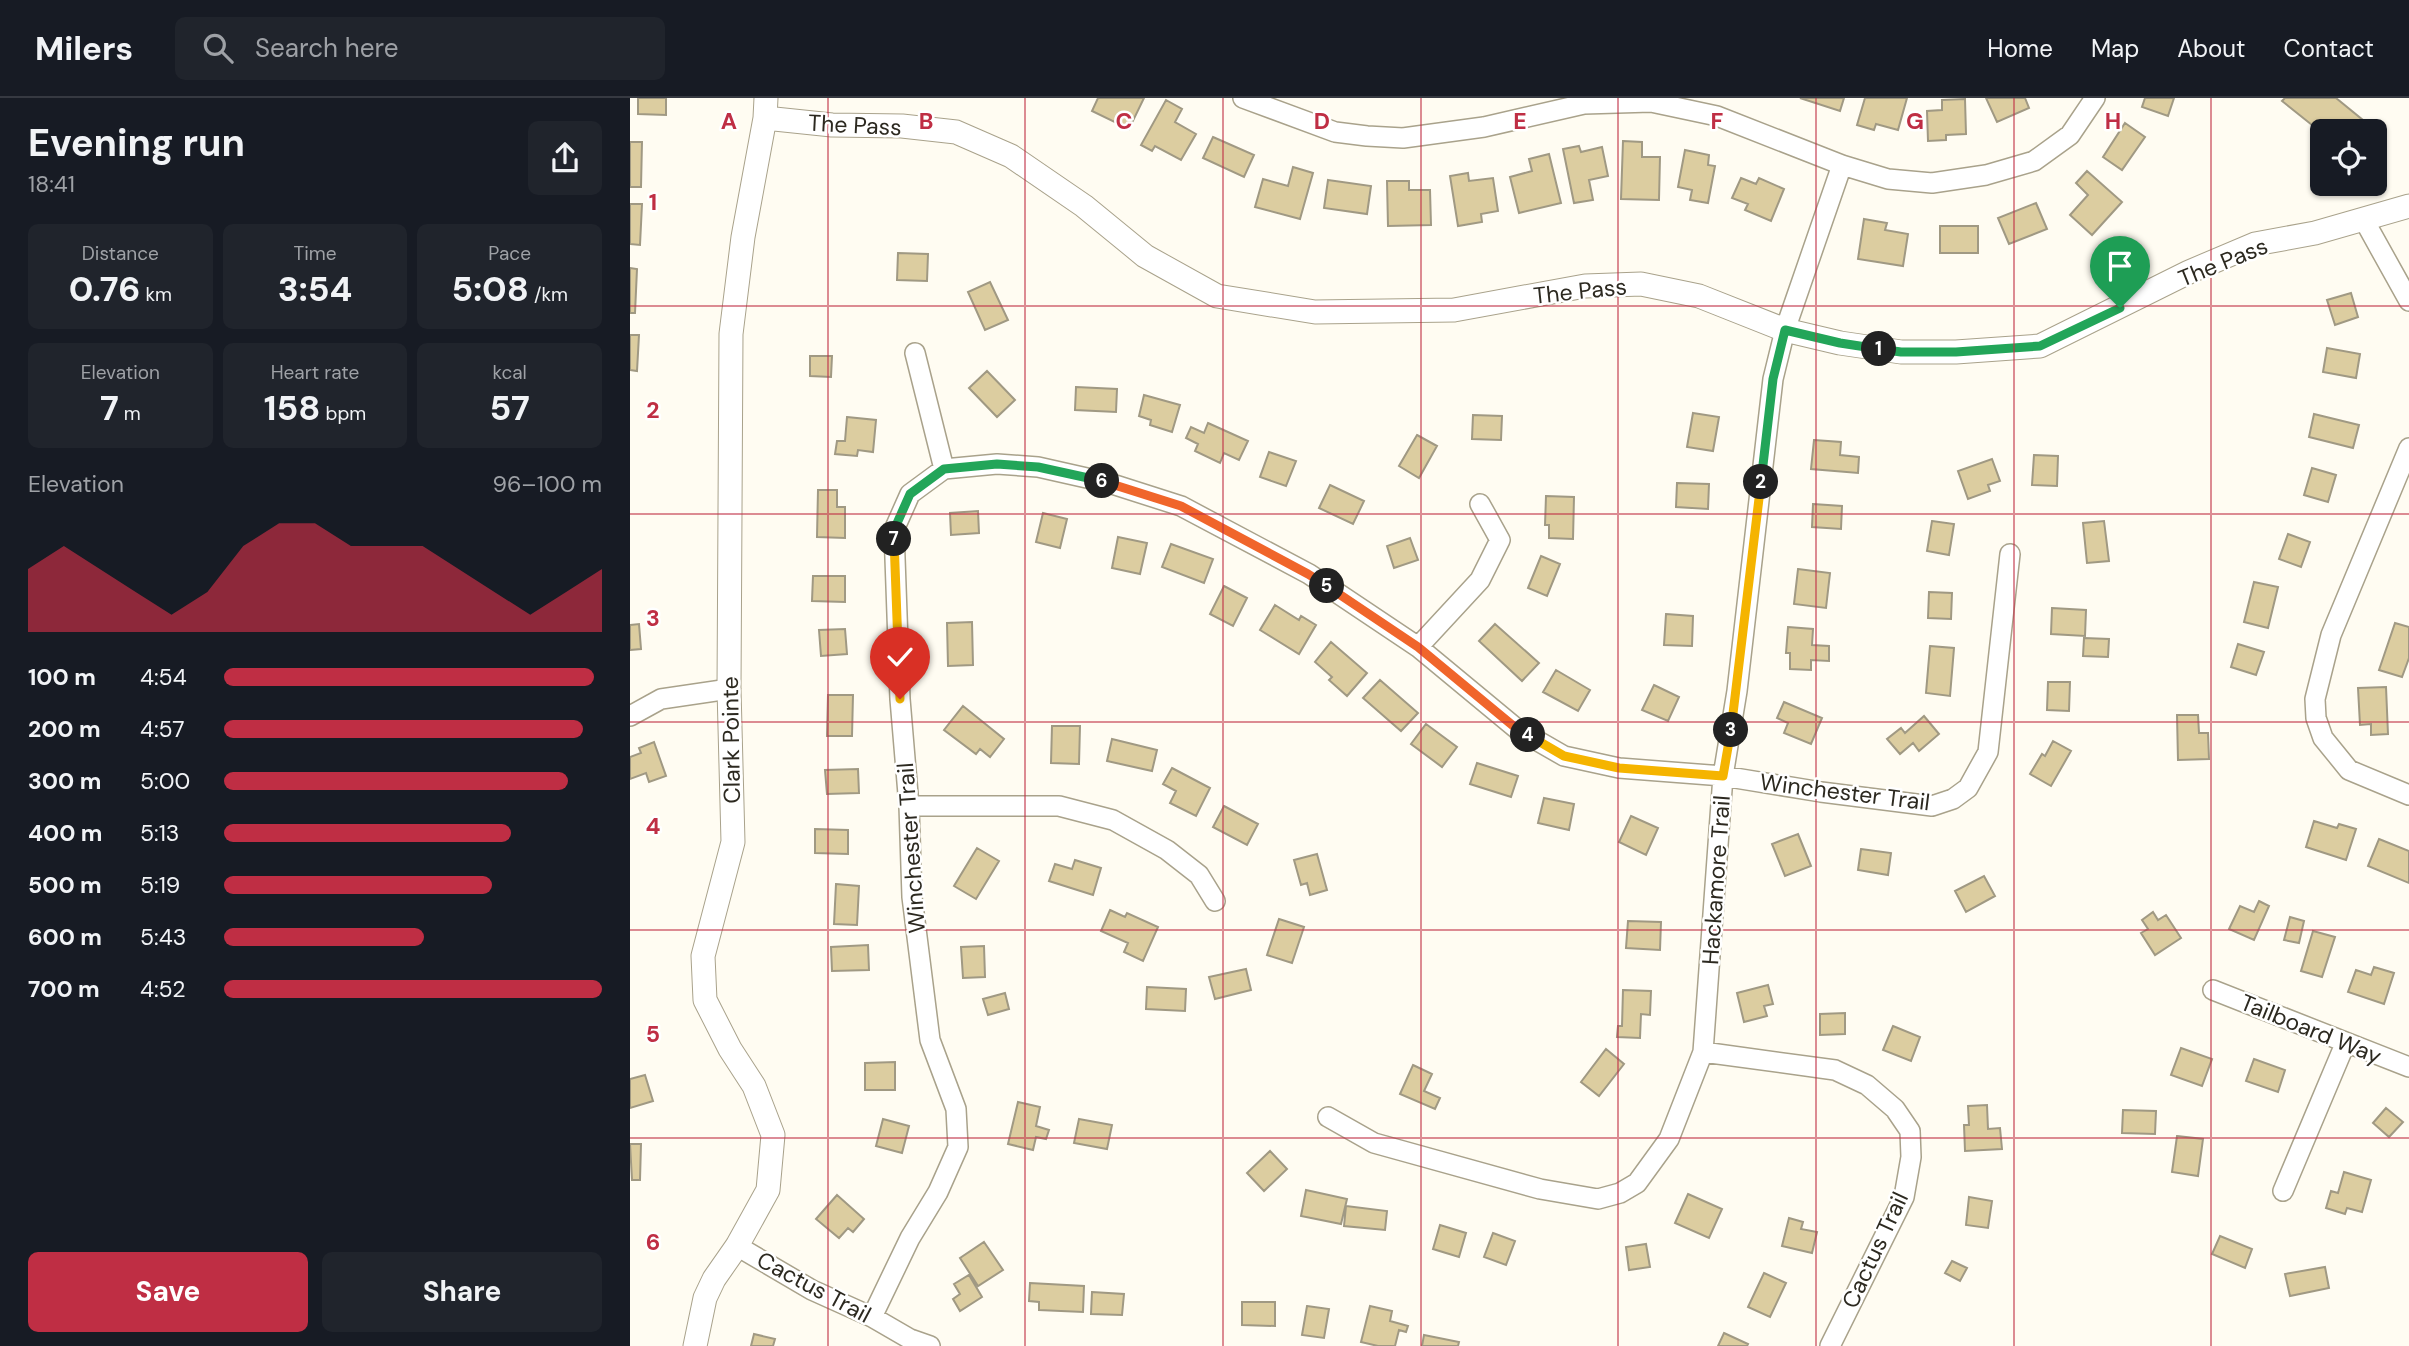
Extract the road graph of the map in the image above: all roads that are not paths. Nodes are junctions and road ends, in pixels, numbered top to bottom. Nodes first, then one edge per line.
1 (1243, 98) edge
2 (2095, 98) edge
3 (765, 108) edge
4 (1842, 164) junction
5 (2409, 206) edge
6 (2364, 220) junction
7 (2409, 301) edge
8 (1785, 330) junction
9 (915, 353) dead end
10 (2409, 448) edge
11 (944, 469) junction
12 (1480, 504) dead end
13 (2010, 554) dead end
14 (1418, 647) junction
15 (729, 689) junction
16 (630, 716) edge
17 (1723, 776) junction
18 (2409, 795) edge
19 (908, 806) junction
20 (1215, 901) dead end
21 (2213, 990) dead end
22 (2345, 1044) junction
23 (1703, 1052) junction
24 (2409, 1067) edge
25 (1328, 1117) dead end
26 (2283, 1191) dead end
27 (737, 1246) junction
28 (872, 1317) junction
29 (695, 1346) edge
30 (929, 1346) edge
31 (1830, 1346) edge

1 - 4 street
2 - 4 street
3 - 8 street, The Pass
3 - 15 street, Clark Pointe
4 - 8 street, Hackamore Trail
5 - 6 street, The Pass
6 - 7 street
6 - 8 street, The Pass
8 - 17 street, Hackamore Trail
9 - 11 street
10 - 18 street
11 - 14 street, Winchester Trail
11 - 19 street, Winchester Trail
12 - 14 street
13 - 17 street, Winchester Trail
14 - 17 street, Winchester Trail
15 - 16 street
15 - 27 street, Clark Pointe
17 - 23 street, Hackamore Trail
19 - 20 street
19 - 28 street, Winchester Trail
21 - 22 street, Tailboard Way
22 - 24 street, Tailboard Way
22 - 26 street
23 - 25 street, Hackamore Trail
23 - 31 street, Cactus Trail
27 - 28 street, Cactus Trail
27 - 29 street, Clark Pointe
28 - 30 street, Cactus Trail

